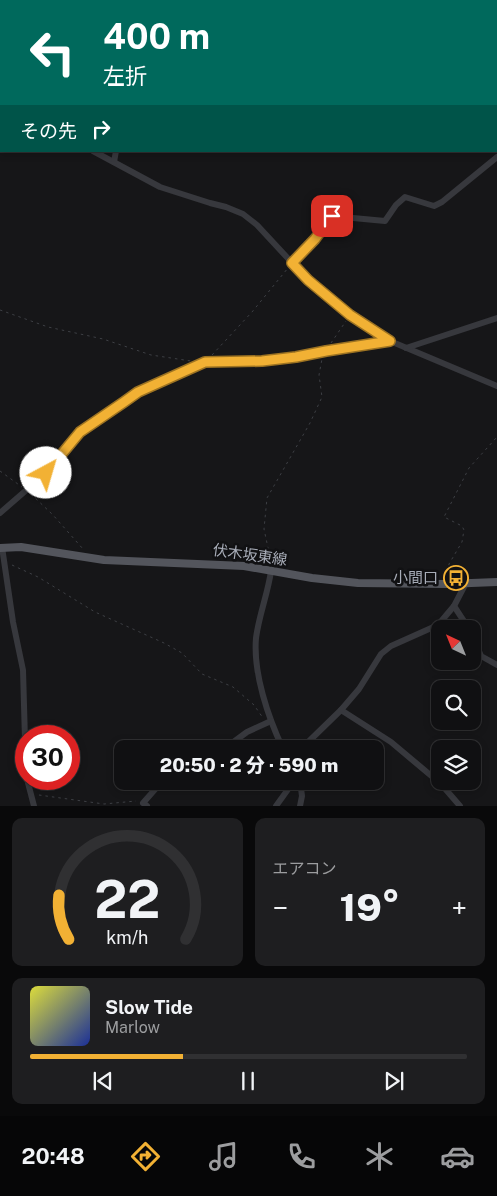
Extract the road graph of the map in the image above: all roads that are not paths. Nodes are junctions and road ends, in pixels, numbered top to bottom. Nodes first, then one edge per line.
1 (95, 152) edge
2 (116, 152) edge
3 (497, 157) edge
4 (114, 162) junction
5 (292, 263) junction
6 (497, 318) edge
7 (390, 341) junction
8 (406, 348) junction
9 (497, 386) edge
10 (0, 513) edge
11 (1, 548) edge
12 (271, 570) junction
13 (497, 582) edge
14 (466, 583) junction
15 (454, 606) junction
16 (463, 620) edge
17 (481, 656) edge
18 (497, 666) edge
19 (341, 710) junction
20 (269, 722) junction
21 (25, 725) edge
22 (236, 740) edge
23 (278, 740) edge
24 (310, 740) edge
25 (30, 790) edge
26 (155, 790) edge
27 (288, 790) edge
28 (301, 790) edge
29 (145, 805) edge
30 (34, 806) edge
31 (276, 806) edge
32 (300, 806) edge
33 (460, 806) edge

1 - 4 street
2 - 4 street
3 - 5 street
4 - 5 street
5 - 7 street
6 - 8 street
7 - 8 street
7 - 10 street
8 - 9 street
11 - 12 main road, 伏木坂東線
11 - 21 street
12 - 14 main road, 伏木坂東線
12 - 20 street
13 - 14 main road, 伏木坂東線
14 - 15 street
15 - 16 street
15 - 19 street
17 - 18 street
19 - 24 street
19 - 33 street
20 - 22 street
20 - 23 street
25 - 30 street
26 - 29 street
27 - 31 street
28 - 32 street

